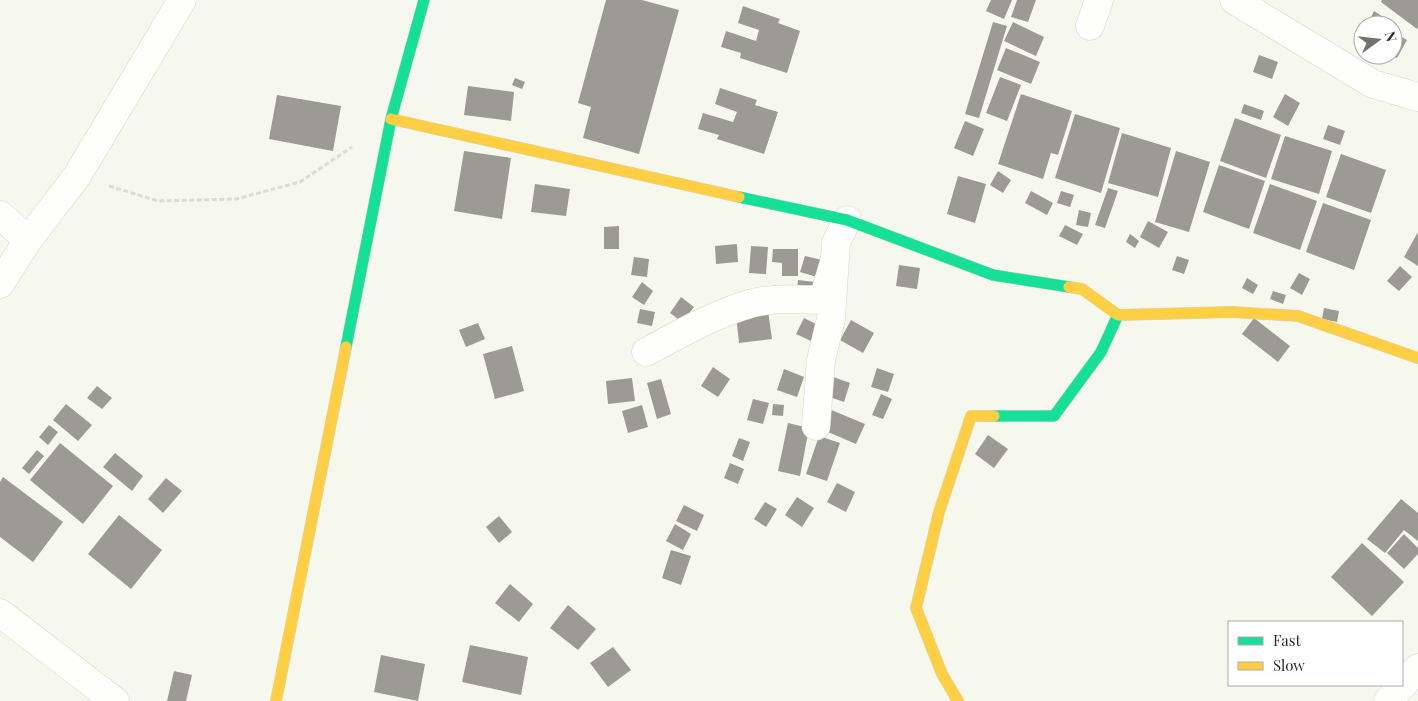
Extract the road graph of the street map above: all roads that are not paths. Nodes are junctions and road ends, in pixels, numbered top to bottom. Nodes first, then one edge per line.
1 (182, 0) edge
2 (424, 0) edge
3 (1099, 0) edge
4 (1234, 0) edge
5 (1090, 26) dead end
6 (1418, 97) edge
7 (391, 119) junction
8 (0, 215) edge
9 (847, 220) junction
10 (28, 240) junction
11 (835, 259) junction
12 (0, 284) edge
13 (1118, 315) junction
14 (646, 352) dead end
15 (1418, 358) edge
16 (816, 426) dead end
17 (0, 613) edge
18 (1418, 668) edge
19 (1403, 684) edge
20 (1402, 686) edge
21 (115, 701) edge
22 (276, 701) edge
23 (958, 701) edge
24 (1388, 701) edge

1 - 10 street
2 - 7 street
3 - 5 street
4 - 6 street
7 - 9 street
7 - 22 street
8 - 10 street
9 - 11 street
9 - 13 street
10 - 12 street
11 - 14 street
11 - 16 street
13 - 15 street
13 - 23 street
17 - 21 street
18 - 19 street
20 - 24 street

